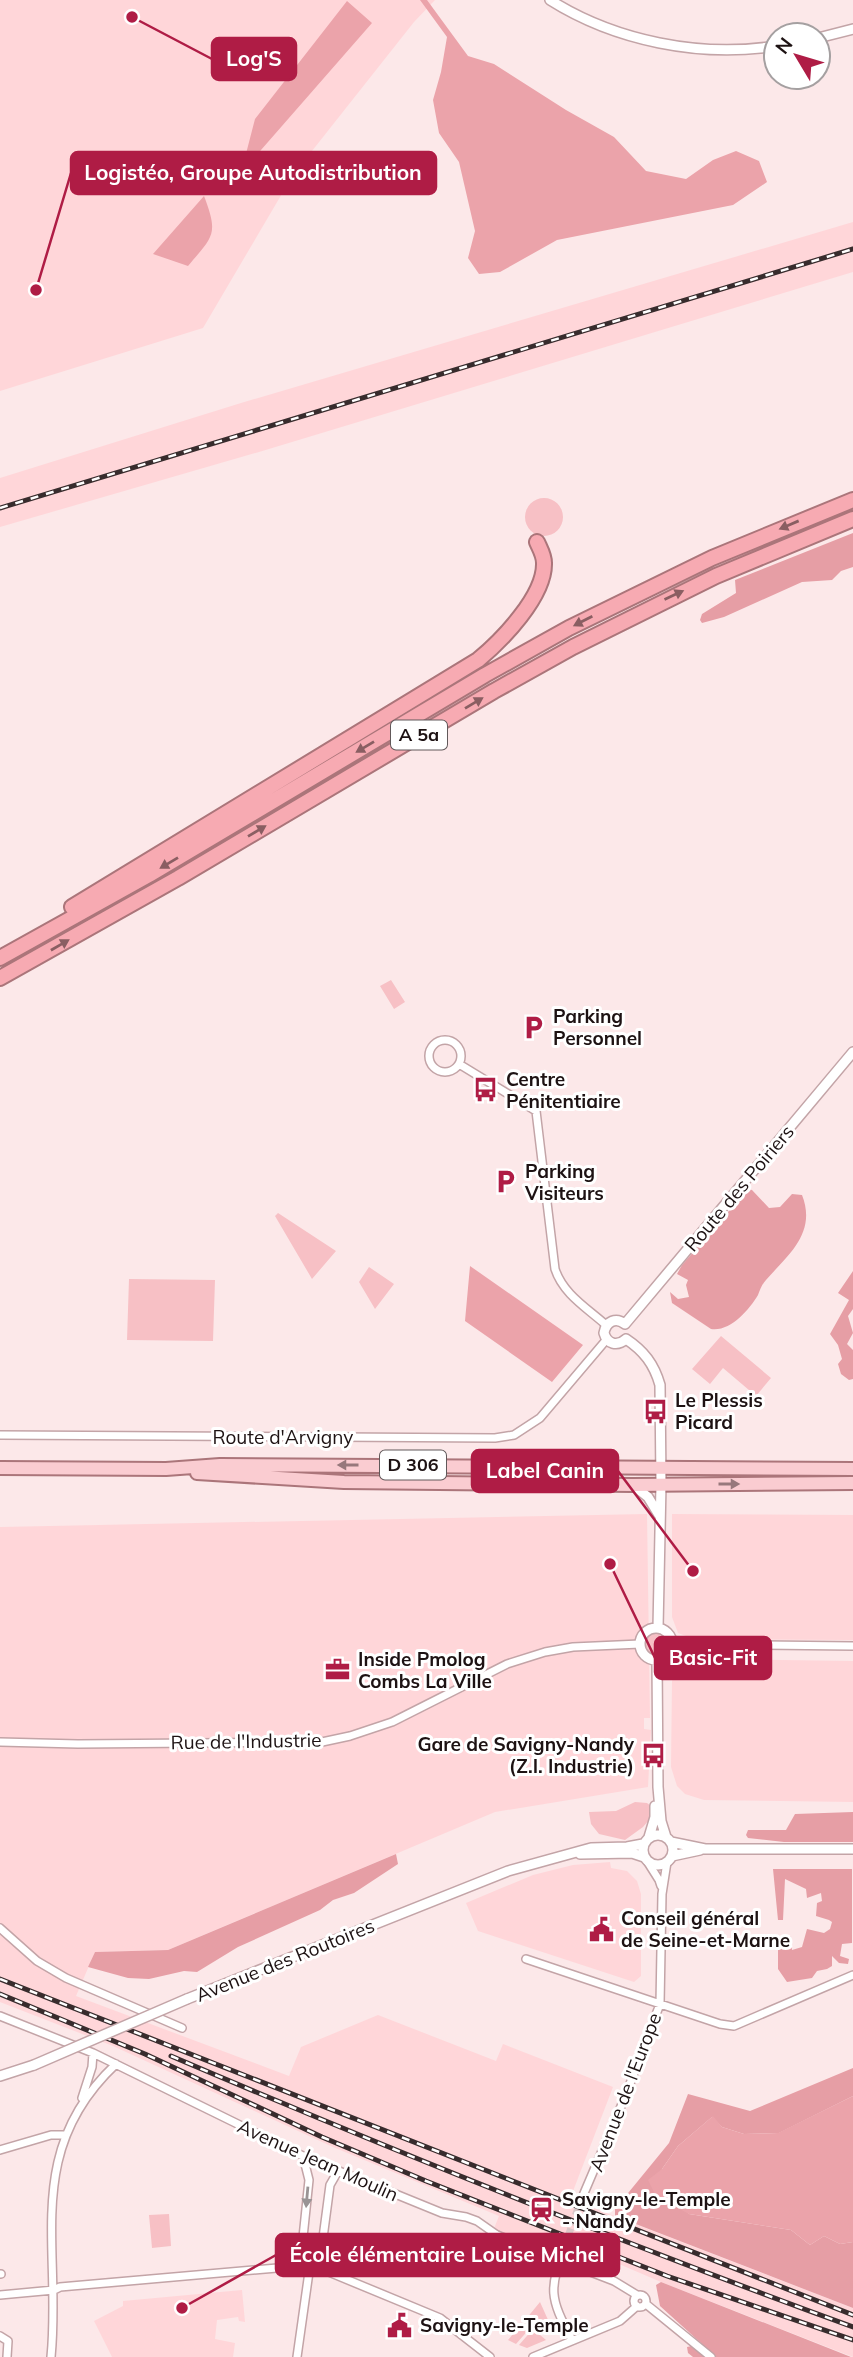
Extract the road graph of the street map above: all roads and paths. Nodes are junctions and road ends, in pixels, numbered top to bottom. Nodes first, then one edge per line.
1 (551, 0) edge
2 (853, 29) edge
3 (832, 34) edge
4 (762, 47) edge
5 (853, 500) edge
6 (853, 519) edge
7 (537, 542) dead end
8 (15, 950) junction
9 (0, 958) edge
10 (0, 978) edge
11 (853, 1052) edge
12 (459, 1064) junction
13 (625, 1324) junction
14 (606, 1325) junction
15 (607, 1339) junction
16 (626, 1339) junction
17 (0, 1435) edge
18 (661, 1467) junction
19 (0, 1468) edge
20 (166, 1469) junction
21 (853, 1469) edge
22 (853, 1483) edge
23 (633, 1485) junction
24 (661, 1485) junction
25 (660, 1515) junction
26 (658, 1628) junction
27 (640, 1644) junction
28 (672, 1644) junction
29 (853, 1646) edge
30 (657, 1660) junction
31 (0, 1742) edge
32 (658, 1787) junction
33 (669, 1839) junction
34 (646, 1840) junction
35 (705, 1849) junction
36 (853, 1849) edge
37 (574, 1853) junction
38 (645, 1859) junction
39 (669, 1859) junction
40 (662, 1894) junction
41 (0, 1928) edge
42 (526, 1959) dead end
43 (853, 1975) edge
44 (660, 2004) junction
45 (0, 2016) edge
46 (182, 2028) dead end
47 (93, 2053) junction
48 (116, 2064) junction
49 (0, 2077) edge
50 (81, 2102) junction
51 (66, 2135) junction
52 (0, 2150) edge
53 (307, 2158) junction
54 (338, 2171) junction
55 (579, 2204) tunnel mouth
56 (565, 2245) tunnel mouth
57 (300, 2266) junction
58 (319, 2268) junction
59 (309, 2272) junction
60 (54, 2290) junction
61 (0, 2295) edge
62 (637, 2295) junction
63 (646, 2304) junction
64 (637, 2306) junction
65 (0, 2336) edge
66 (572, 2340) junction
67 (7, 2357) edge
68 (51, 2357) edge
69 (297, 2357) edge
70 (490, 2357) edge
71 (533, 2357) edge
72 (711, 2357) edge

1 - 4 street
2 - 3 street
5 -> 8 highway, A 5a
10 -> 6 highway, A 5a
7 - 8 highway
8 - 9 highway, A 5a
11 - 13 street, Route des Poiriers
12 - 12 street
12 - 14 street
13 - 14 street
13 - 16 street
14 - 15 street
15 - 16 street
15 - 17 street, Route d'Arvigny
16 - 18 street
18 -> 20 main road, D 306
18 - 21 main road, D 306
18 - 24 street
19 - 20 main road, D 306
20 - 23 main road, D 306
24 -> 22 main road, D 306
23 - 24 main road, D 306
23 - 25 street
24 - 25 street
25 - 26 street
26 - 27 street
26 - 28 street
27 - 30 street
27 - 31 street, Rue de l'Industrie
28 - 29 street
28 - 30 street
30 - 32 street
32 - 33 street
32 - 34 street
33 - 34 street
33 - 35 street
33 - 39 street
34 - 37 street, Avenue des Routoires
34 - 38 street
35 - 36 street
35 - 39 street
37 - 38 street, Avenue des Routoires
37 - 49 street, Avenue des Routoires, bridge
38 - 39 street
38 - 40 street, Avenue de l'Europe
39 - 40 street, Avenue de l'Europe
40 - 44 street, Avenue de l'Europe
41 - 46 street
42 - 44 street
43 - 44 street
44 - 55 street, Avenue de l'Europe
45 - 47 street, Avenue Jean Moulin
47 - 48 street, Avenue Jean Moulin
47 - 50 street
48 - 50 street
48 - 53 street, Avenue Jean Moulin
50 - 51 street
51 - 52 street
51 - 60 street
53 - 54 street, Avenue Jean Moulin
53 -> 57 street
54 - 58 street
54 - 62 street, Avenue Jean Moulin, bridge
56 - 66 street
57 - 59 street
57 - 60 street
58 - 59 street
58 - 70 street
59 - 69 street
60 - 61 street
60 - 68 street
62 - 63 street
62 - 64 street
63 - 64 street
63 - 72 street
64 - 66 street
65 - 67 street
66 - 71 street

